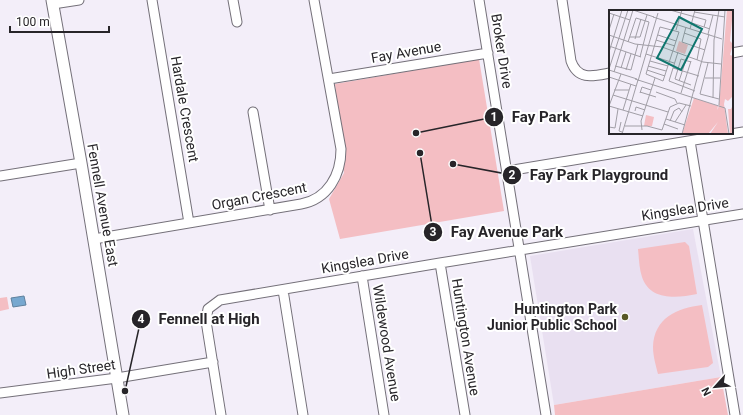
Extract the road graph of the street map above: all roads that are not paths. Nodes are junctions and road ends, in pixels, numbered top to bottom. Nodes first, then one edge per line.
1 (79, 0) edge
2 (152, 0) edge
3 (233, 0) edge
4 (314, 0) edge
5 (480, 0) edge
6 (562, 0) edge
7 (53, 2) edge
8 (237, 22) dead end
9 (743, 51) edge
10 (488, 53) junction
11 (733, 53) edge
12 (609, 73) edge
13 (329, 79) junction
14 (253, 112) dead end
15 (743, 132) edge
16 (731, 134) edge
17 (733, 134) edge
18 (690, 141) junction
19 (81, 163) junction
20 (507, 171) junction
21 (0, 176) edge
22 (270, 210) junction
23 (743, 214) edge
24 (703, 220) junction
25 (189, 223) junction
26 (94, 239) junction
27 (520, 250) junction
28 (440, 263) junction
29 (362, 276) junction
30 (283, 290) junction
31 (213, 362) junction
32 (117, 378) junction
33 (0, 393) edge
34 (123, 415) edge
35 (221, 415) edge
36 (303, 415) edge
37 (384, 415) edge
38 (465, 415) edge
39 (546, 415) edge
40 (735, 415) edge

1 - 7 street
2 - 25 street, Hardale Crescent
3 - 8 street
4 - 13 street, Organ Crescent
5 - 10 street, Broker Drive
6 - 12 street
7 - 19 main road, Fennell Avenue East
9 - 11 street
10 - 13 street, Fay Avenue
10 - 20 street, Broker Drive
13 - 22 street, Organ Crescent
14 - 22 street
15 - 17 street
16 - 18 street
18 - 20 street
18 - 24 street
19 - 21 street
19 - 26 main road, Fennell Avenue East
20 - 27 street, Broker Drive
22 - 25 street, Organ Crescent
23 - 24 street, Kingslea Drive
24 - 27 street, Kingslea Drive
24 - 40 street
25 - 26 street, Organ Crescent
26 - 32 main road, Fennell Avenue East
27 - 28 street, Kingslea Drive
27 - 39 street, Broker Drive
28 - 29 street, Kingslea Drive
28 - 38 street, Huntington Avenue
29 - 30 street, Kingslea Drive
29 - 37 street, Wildewood Avenue
30 - 31 street, Kingslea Drive
30 - 36 street
31 - 32 street, High Street
31 - 35 street
32 - 33 street, High Street
32 - 34 main road, Fennell Avenue East

